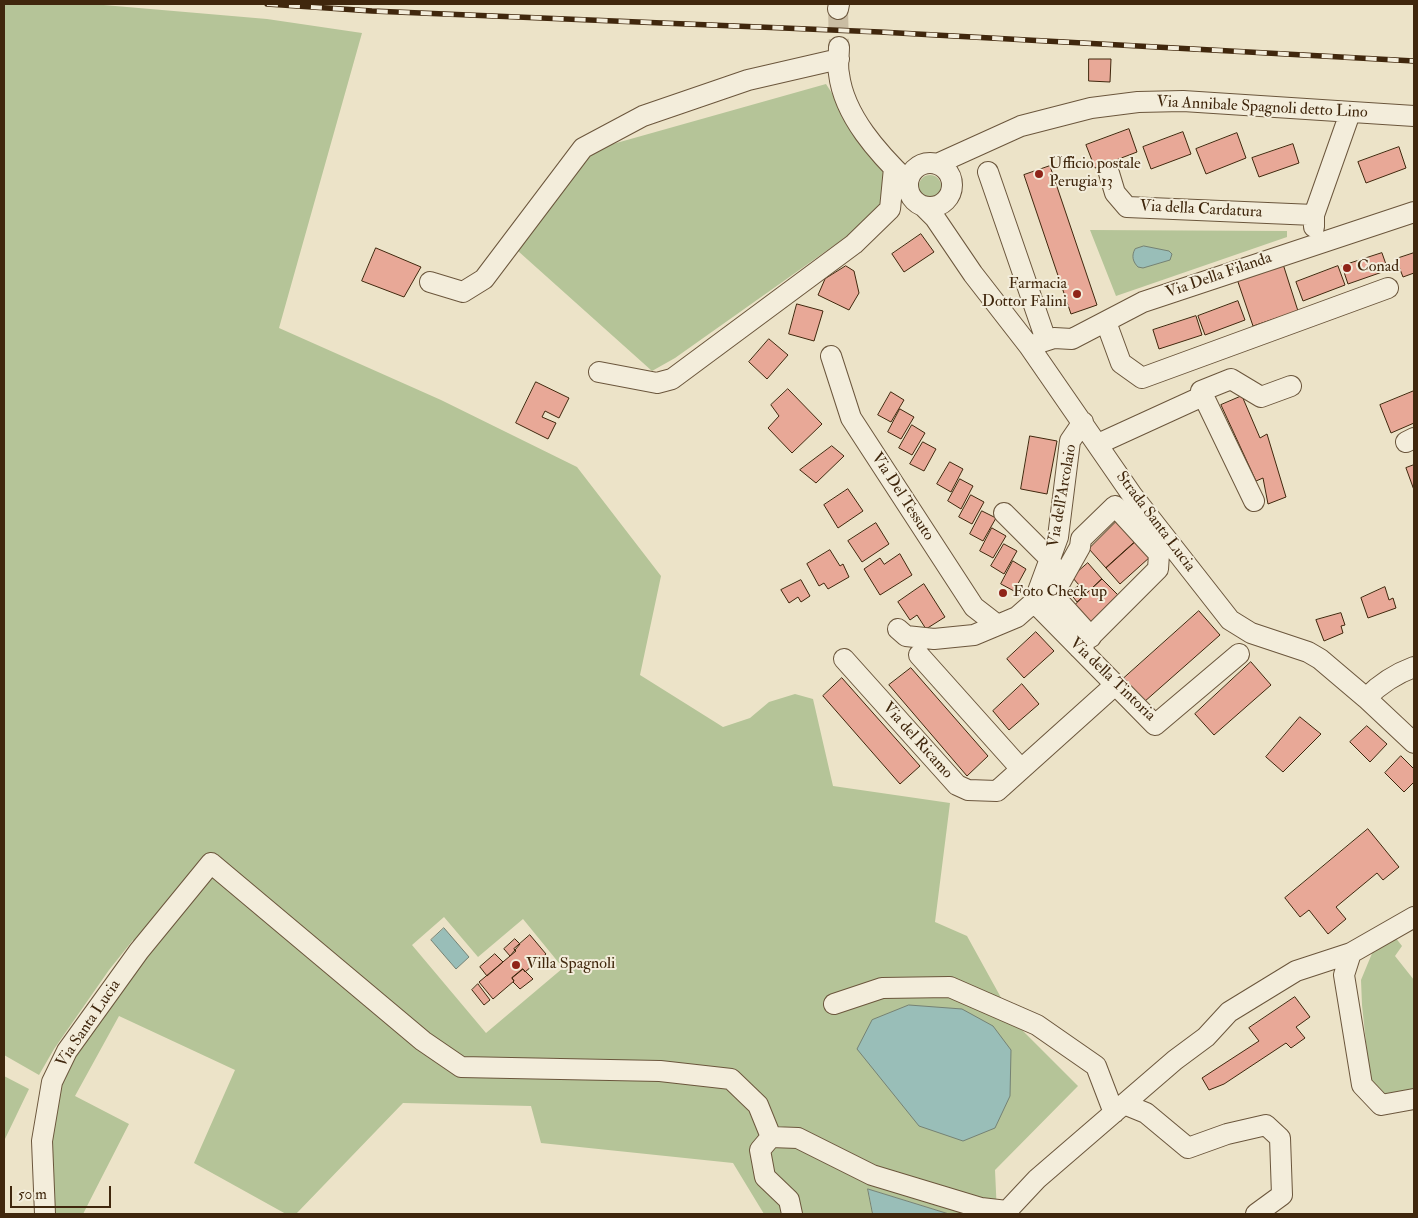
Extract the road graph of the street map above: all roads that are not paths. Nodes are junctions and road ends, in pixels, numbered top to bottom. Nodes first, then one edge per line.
1 (1350, 113) junction
2 (1414, 116) edge
3 (894, 168) junction
4 (944, 171) junction
5 (988, 172) dead end
6 (1109, 173) dead end
7 (908, 182) junction
8 (946, 200) junction
9 (923, 206) junction
10 (1414, 212) edge
11 (1314, 215) junction
12 (949, 241) junction
13 (1314, 244) junction
14 (430, 282) dead end
15 (1388, 288) dead end
16 (1106, 322) junction
17 (1037, 343) junction
18 (831, 356) dead end
19 (599, 372) dead end
20 (1291, 386) dead end
21 (1203, 396) junction
22 (1084, 422) junction
23 (1098, 444) junction
24 (1254, 501) dead end
25 (1004, 513) dead end
26 (1051, 560) junction
27 (1034, 602) junction
28 (996, 624) junction
29 (898, 629) dead end
30 (1085, 642) junction
31 (1239, 654) dead end
32 (919, 655) dead end
33 (844, 659) dead end
34 (1414, 667) edge
35 (1115, 685) junction
36 (1366, 698) junction
37 (1414, 743) edge
38 (1021, 769) junction
39 (1414, 917) edge
40 (1351, 953) junction
41 (834, 1004) dead end
42 (1414, 1099) edge
43 (1119, 1108) junction
44 (771, 1137) junction
45 (1007, 1213) edge
46 (45, 1214) edge
47 (792, 1214) edge
48 (1256, 1214) edge

1 - 2 street, Via Annibale Spagnoli detto Lino
1 - 4 street, Via Annibale Spagnoli detto Lino
1 - 11 street
3 - 7 street
3 - 14 street
3 - 19 street
4 - 7 street
4 - 8 street
5 - 17 street
6 - 11 street, Via della Cardatura
7 - 9 street
8 - 9 street
8 - 12 street, Strada Santa Lucia
9 - 12 street, Strada Santa Lucia
10 - 13 street, Via Della Filanda
11 - 13 street
12 - 17 street, Strada Santa Lucia
13 - 16 street, Via Della Filanda
15 - 16 street
16 - 17 street, Via Della Filanda
17 - 22 street, Strada Santa Lucia
18 - 28 street, Via Del Tessuto
20 - 21 street
21 - 23 street
21 - 24 street
22 - 23 street, Strada Santa Lucia
22 - 26 street, Via dell'Arcolaio
23 - 36 street, Strada Santa Lucia
25 - 26 street
26 - 27 street, Via dell'Arcolaio
27 - 28 street, Via dell'Arcolaio
27 - 30 street, Via della Tintoria
28 - 29 street, Via dell'Arcolaio
30 - 30 street
30 - 35 street, Via della Tintoria
31 - 35 street, Via della Tintoria
32 - 38 street
33 - 38 street, Via del Ricamo
34 - 36 street
35 - 38 street, Via del Ricamo
36 - 37 street, Strada Santa Lucia
39 - 40 street
40 - 42 street
40 - 43 street
41 - 43 street
43 - 45 street
43 - 48 street
44 - 45 street
44 - 46 street, Via Santa Lucia
44 - 47 street

